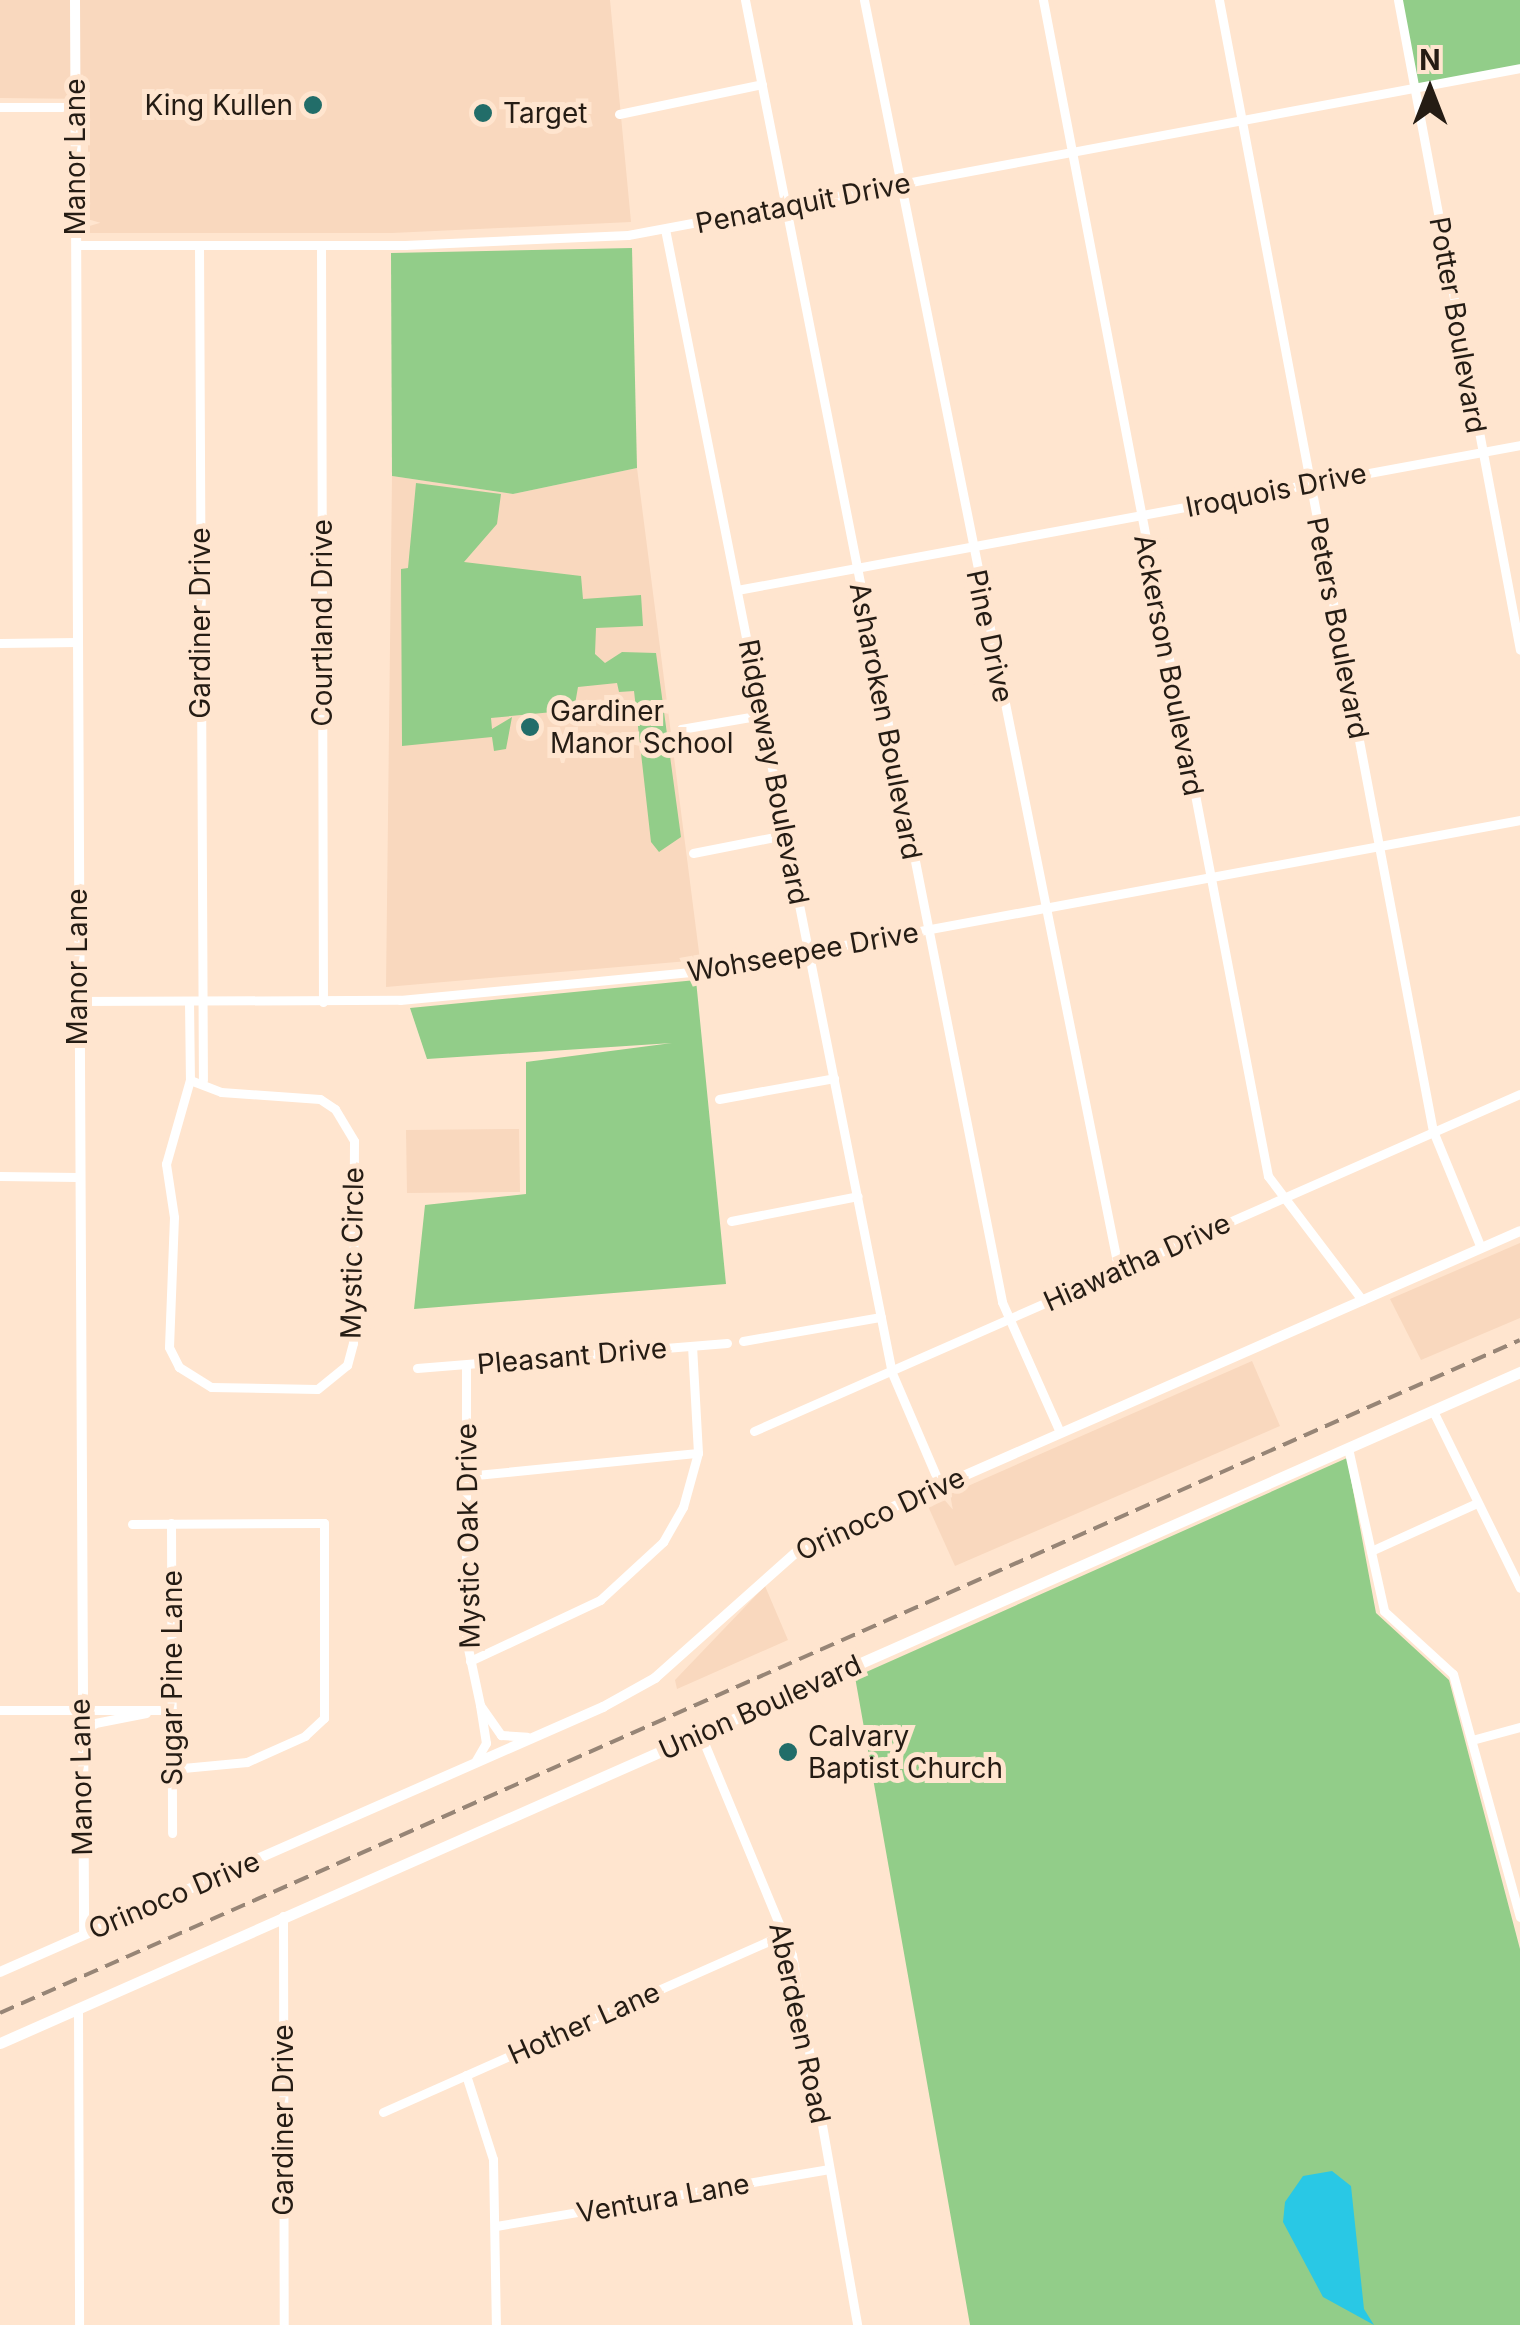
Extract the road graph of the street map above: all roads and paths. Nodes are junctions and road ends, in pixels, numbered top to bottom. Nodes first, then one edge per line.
1 (75, 0) edge
2 (745, 0) edge
3 (864, 0) edge
4 (1043, 0) edge
5 (1219, 0) edge
6 (1398, 0) edge
7 (1520, 68) edge
8 (762, 84) junction
9 (1414, 87) junction
10 (75, 107) junction
11 (0, 108) edge
12 (619, 114) dead end
13 (1241, 120) junction
14 (1071, 152) junction
15 (900, 185) junction
16 (785, 206) junction
17 (665, 229) junction
18 (76, 245) junction
19 (199, 245) junction
20 (320, 245) junction
21 (1520, 445) edge
22 (1481, 452) junction
23 (1310, 483) junction
24 (1141, 516) junction
25 (971, 547) junction
26 (856, 568) junction
27 (736, 590) junction
28 (0, 642) edge
29 (78, 642) junction
30 (1520, 650) edge
31 (762, 714) junction
32 (680, 730) dead end
33 (1520, 820) edge
34 (786, 836) junction
35 (1380, 846) junction
36 (693, 853) dead end
37 (1209, 879) junction
38 (1046, 908) junction
39 (928, 930) junction
40 (810, 951) junction
41 (76, 1001) junction
42 (195, 1001) junction
43 (323, 1002) junction
44 (834, 1078) junction
45 (190, 1080) junction
46 (202, 1080) junction
47 (1520, 1094) edge
48 (719, 1099) dead end
49 (1433, 1131) junction
50 (0, 1176) edge
51 (77, 1177) junction
52 (858, 1196) junction
53 (1279, 1199) junction
54 (731, 1221) dead end
55 (1520, 1231) edge
56 (1481, 1248) junction
57 (1119, 1271) junction
58 (1362, 1300) junction
59 (881, 1317) junction
60 (1008, 1318) junction
61 (743, 1341) dead end
62 (727, 1343) dead end
63 (692, 1346) junction
64 (466, 1365) junction
65 (417, 1368) dead end
66 (1520, 1372) edge
67 (892, 1373) junction
68 (1432, 1411) junction
69 (754, 1430) dead end
70 (1060, 1432) junction
71 (1348, 1448) junction
72 (698, 1453) junction
73 (466, 1476) junction
74 (940, 1485) junction
75 (1477, 1504) junction
76 (132, 1524) dead end
77 (172, 1524) junction
78 (1372, 1551) junction
79 (1520, 1588) edge
80 (470, 1661) junction
81 (480, 1705) junction
82 (79, 1709) junction
83 (0, 1710) edge
84 (168, 1710) junction
85 (1520, 1728) edge
86 (700, 1733) junction
87 (545, 1735) junction
88 (80, 1736) junction
89 (1472, 1740) junction
90 (172, 1768) junction
91 (467, 1768) junction
92 (172, 1833) dead end
93 (283, 1916) junction
94 (1520, 1918) edge
95 (84, 1934) junction
96 (785, 1934) junction
97 (0, 1972) edge
98 (78, 2008) junction
99 (0, 2042) edge
100 (466, 2075) junction
101 (383, 2112) dead end
102 (829, 2169) junction
103 (496, 2226) junction
104 (78, 2325) edge
105 (284, 2325) edge
106 (496, 2325) edge
107 (857, 2325) edge

1 - 10 street, Manor Lane
2 - 8 street, Asharoken Boulevard
3 - 15 street, Pine Drive
4 - 14 street, Ackerson Boulevard
5 - 13 street, Peters Boulevard
6 - 9 street, Potter Boulevard
7 - 9 street, Penataquit Drive
8 - 12 street
8 - 16 street, Asharoken Boulevard
9 - 13 street, Penataquit Drive
9 - 22 street, Potter Boulevard
10 - 11 street
10 - 18 street, Manor Lane
13 - 14 street, Penataquit Drive
13 - 23 street, Peters Boulevard
14 - 15 street, Penataquit Drive
14 - 24 street, Ackerson Boulevard
15 - 16 street, Penataquit Drive
15 - 25 street, Pine Drive
16 - 17 street, Penataquit Drive
16 - 26 street, Asharoken Boulevard
17 - 20 street, Penataquit Drive
17 - 27 street, Ridgeway Boulevard
18 - 19 street, Penataquit Drive
18 - 29 street, Manor Lane
19 - 20 street, Penataquit Drive
19 - 42 street, Gardiner Drive
20 - 43 street, Courtland Drive
21 - 22 street, Iroquois Drive
22 - 23 street, Iroquois Drive
22 - 30 street, Potter Boulevard
23 - 24 street, Iroquois Drive
23 - 35 street, Peters Boulevard
24 - 25 street, Iroquois Drive
24 - 37 street, Ackerson Boulevard
25 - 26 street, Iroquois Drive
25 - 38 street, Pine Drive
26 - 27 street, Iroquois Drive
26 - 39 street, Asharoken Boulevard
27 - 31 street, Ridgeway Boulevard
28 - 29 street
29 - 41 street, Manor Lane
31 - 32 street
31 - 34 street, Ridgeway Boulevard
33 - 35 street, Wohseepee Drive
34 - 36 street
34 - 40 street, Ridgeway Boulevard
35 - 37 street, Wohseepee Drive
35 - 49 street, Peters Boulevard
37 - 38 street, Wohseepee Drive
37 - 53 street, Ackerson Boulevard
38 - 39 street, Wohseepee Drive
38 - 57 street, Pine Drive
39 - 40 street, Wohseepee Drive
39 - 60 street, Asharoken Boulevard
40 - 43 street, Wohseepee Drive
40 - 44 street, Ridgeway Boulevard
41 - 42 street, Wohseepee Drive
41 - 51 street, Manor Lane
42 - 43 street, Wohseepee Drive
42 - 45 street, Mystic Circle
42 - 46 street
44 - 48 street
44 - 52 street, Ridgeway Boulevard
45 - 46 street, Mystic Circle
45 - 46 street, Mystic Circle
47 - 49 street, Hiawatha Drive
49 - 53 street, Hiawatha Drive
49 - 56 street, Peters Boulevard
50 - 51 street
51 - 82 street, Manor Lane
52 - 54 street
52 - 59 street, Ridgeway Boulevard
53 - 57 street, Hiawatha Drive
53 - 58 street, Ackerson Boulevard
55 - 56 street, Orinoco Drive
56 - 58 street, Orinoco Drive
57 - 60 street, Hiawatha Drive
58 - 70 street, Orinoco Drive
59 - 61 street
59 - 67 street, Ridgeway Boulevard
60 - 67 street, Hiawatha Drive
60 - 70 street, Asharoken Boulevard
62 - 63 street, Pleasant Drive
63 - 64 street, Pleasant Drive
63 - 72 street
64 - 65 street, Pleasant Drive
64 - 73 street, Mystic Oak Drive
66 - 68 main road, Union Boulevard
67 - 69 street, Hiawatha Drive
67 - 74 street, Ridgeway Boulevard
68 - 71 main road, Union Boulevard
68 - 75 street
70 - 74 street, Orinoco Drive
71 - 78 street
71 - 86 main road, Union Boulevard
72 - 73 street
72 - 80 street
73 - 80 street, Mystic Oak Drive
74 - 87 street, Orinoco Drive
75 - 78 street
75 - 79 street
76 - 77 street
77 - 84 street, Sugar Pine Lane
77 - 90 street
78 - 89 street
80 - 81 street, Mystic Oak Drive
81 - 87 street
81 - 91 street, Mystic Oak Drive
82 - 83 street
82 - 84 street
82 - 88 street, Manor Lane
84 - 88 street
84 - 90 street, Sugar Pine Lane
85 - 89 street
86 - 93 main road, Union Boulevard
86 - 96 street, Aberdeen Road
87 - 91 street, Orinoco Drive
88 - 95 street, Manor Lane
89 - 94 street
90 - 92 street, Sugar Pine Lane
91 - 95 street, Orinoco Drive
93 - 98 main road, Union Boulevard
93 - 105 street, Gardiner Drive
95 - 97 street, Orinoco Drive
96 - 100 street, Hother Lane
96 - 102 street, Aberdeen Road
98 - 99 main road, Union Boulevard
98 - 104 street
100 - 101 street, Hother Lane
100 - 103 street
102 - 103 street, Ventura Lane
102 - 107 street, Aberdeen Road
103 - 106 street

